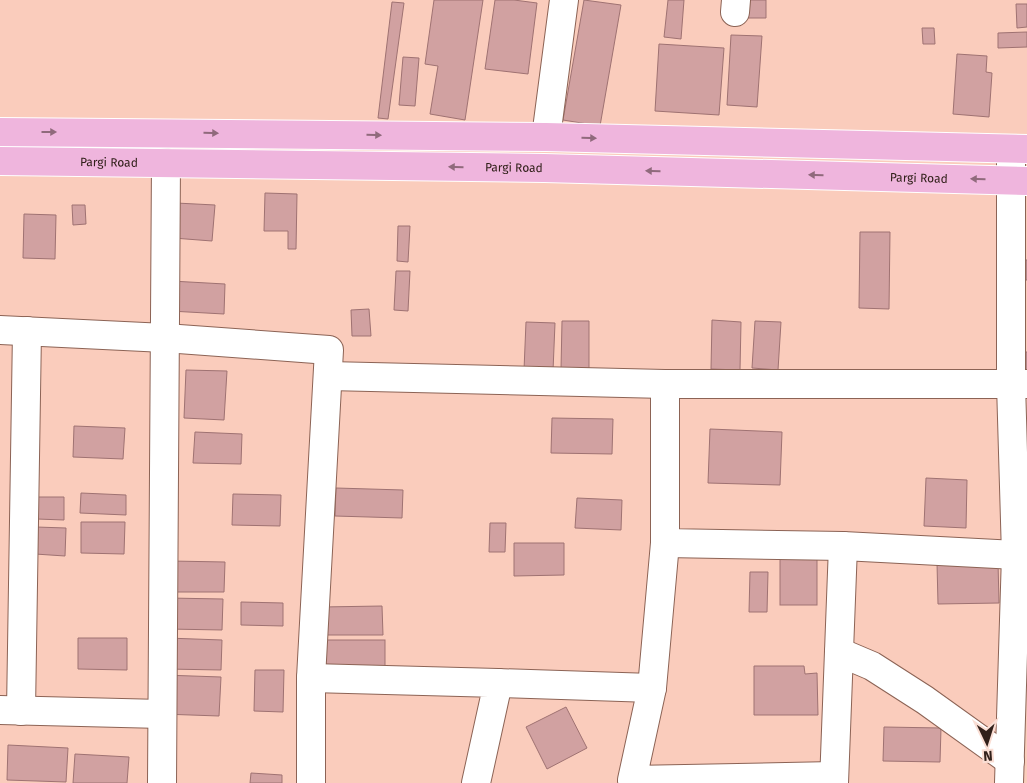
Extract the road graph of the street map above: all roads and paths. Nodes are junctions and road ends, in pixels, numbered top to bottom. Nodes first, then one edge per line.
1 (564, 0) edge
2 (0, 132) edge
3 (305, 134) junction
4 (546, 137) junction
5 (1019, 149) edge
6 (0, 161) edge
7 (166, 163) junction
8 (304, 165) junction
9 (1019, 180) edge
10 (0, 330) edge
11 (27, 331) junction
12 (165, 338) junction
13 (328, 376) junction
14 (665, 384) junction
15 (1019, 384) edge
16 (665, 543) junction
17 (843, 546) junction
18 (1016, 555) junction
19 (1020, 635) edge
20 (839, 652) junction
21 (312, 678) junction
22 (498, 683) junction
23 (652, 688) junction
24 (10, 710) edge
25 (162, 714) junction
26 (1009, 772) edge
27 (834, 779) edge
28 (632, 782) edge
29 (162, 783) edge
30 (311, 783) edge
31 (476, 783) edge

1 - 4 street
2 -> 3 main road
3 -> 4 main road
3 - 8 main road
4 -> 5 main road
5 - 9 street
6 - 7 main road, Pargi Road
7 - 8 main road, Pargi Road
7 - 12 street
9 -> 8 main road, Pargi Road
9 - 15 street
10 - 11 street
11 - 12 street
11 - 24 street
12 - 13 street
12 - 25 street
13 - 14 street
13 - 21 street
14 - 15 street
14 - 16 street
15 - 18 street
16 - 17 street
16 - 23 street
17 - 18 street
17 - 20 street
18 - 19 street
19 - 26 street
20 - 26 street
20 - 27 street
21 - 22 street
21 - 30 street
22 - 23 street
22 - 31 street
23 - 28 street
24 - 25 street
25 - 29 street
27 - 28 street

